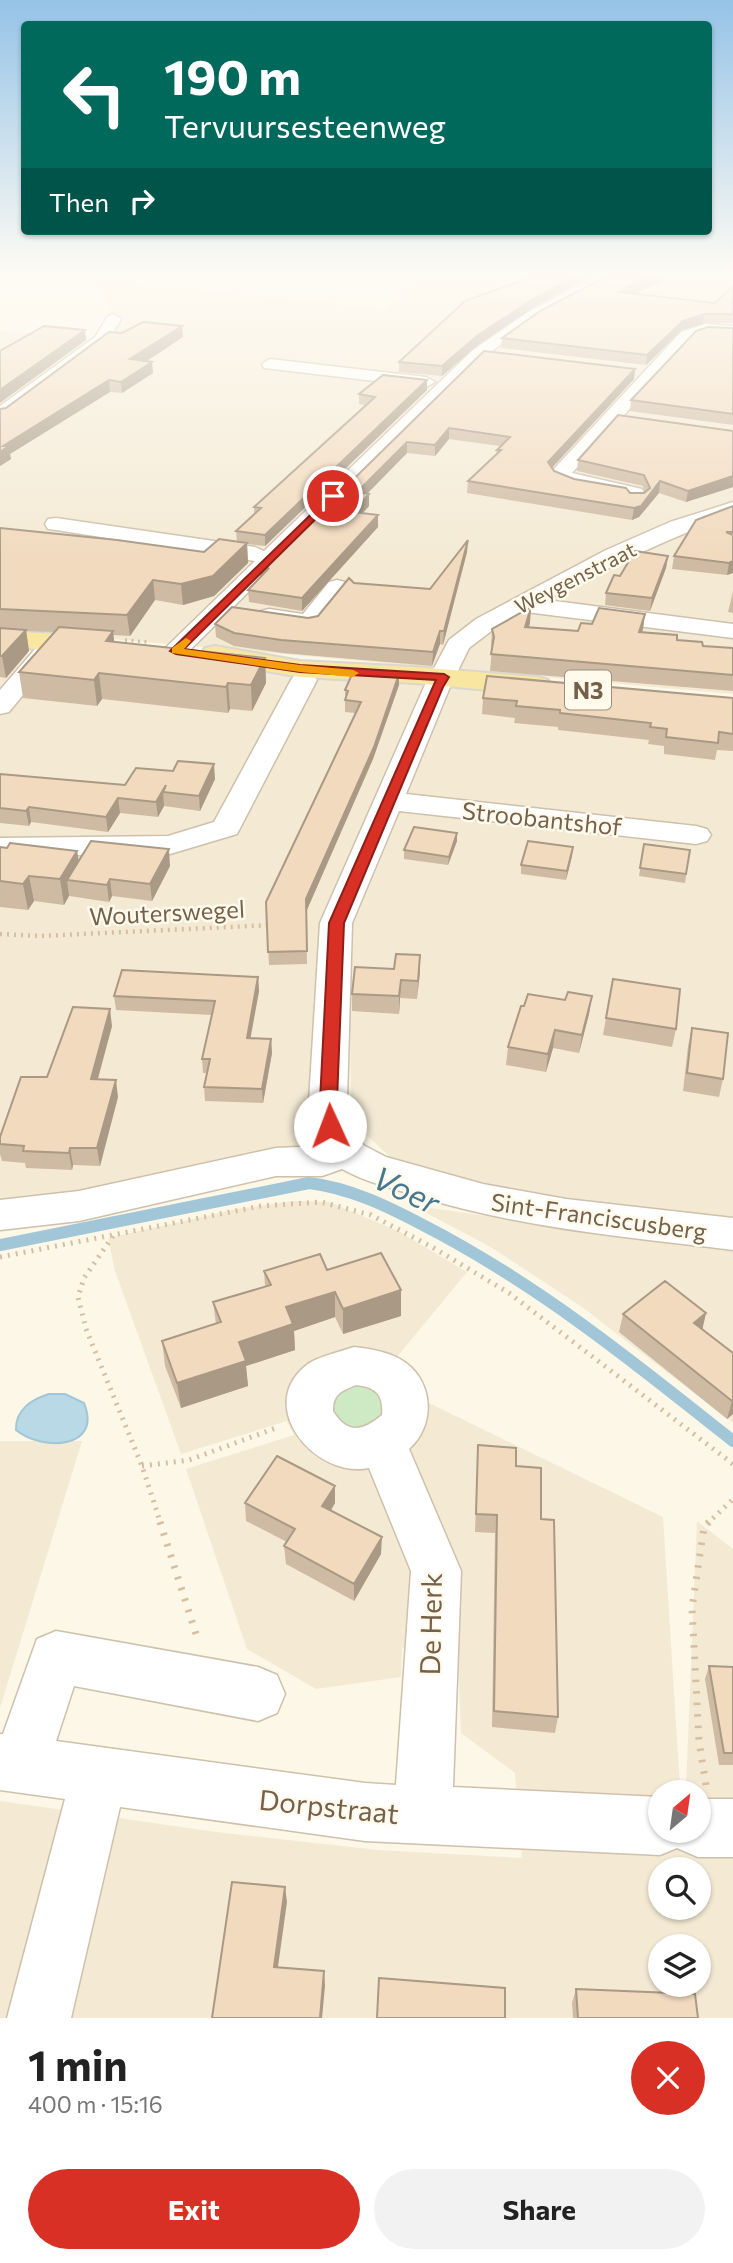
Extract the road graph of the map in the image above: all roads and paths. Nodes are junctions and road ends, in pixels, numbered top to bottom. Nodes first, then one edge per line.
1 (60, 370) edge
2 (324, 370) edge
3 (460, 370) edge
4 (656, 370) edge
5 (625, 371) edge
6 (652, 374) junction
7 (445, 384) junction
8 (0, 414) edge
9 (612, 417) junction
10 (639, 421) edge
11 (636, 498) edge
12 (733, 508) edge
13 (56, 524) dead end
14 (272, 557) junction
15 (337, 587) dead end
16 (521, 604) junction
17 (221, 608) junction
18 (733, 631) edge
19 (0, 640) edge
20 (54, 645) junction
21 (145, 653) junction
22 (302, 675) junction
23 (444, 677) junction
24 (568, 688) edge
25 (0, 706) edge
26 (389, 801) junction
27 (696, 835) dead end
28 (0, 847) edge
29 (274, 925) edge
30 (0, 934) edge
31 (345, 1151) junction
32 (0, 1215) edge
33 (733, 1234) edge
34 (114, 1235) junction
35 (0, 1257) edge
36 (310, 1415) junction
37 (383, 1443) junction
38 (733, 1464) edge
39 (142, 1466) junction
40 (733, 1499) edge
41 (189, 1682) junction
42 (258, 1694) dead end
43 (10, 1763) edge
44 (99, 1776) junction
45 (700, 1780) edge
46 (423, 1816) junction
47 (648, 1826) edge
48 (39, 2018) edge

1 - 8 street
2 - 7 street
3 - 7 street
4 - 6 street
5 - 6 street
6 - 9 street
7 - 14 street
9 - 10 street
9 - 11 street
12 - 16 street, Weygenstraat
13 - 14 street
14 - 17 street
15 - 17 street
16 - 18 street
16 - 23 street, Weygenstraat
17 - 21 street
19 - 20 main road, N3
20 - 21 main road, N3
20 - 25 street
21 - 22 main road, N3
22 - 23 main road, N3
22 - 28 street
23 - 24 main road, N3
23 - 26 street
26 - 27 street, Stroobantshof
26 - 31 street
29 - 30 path, Wouterswegel
31 - 32 street
31 - 33 street, Sint-Franciscusberg
34 - 35 path
34 - 38 path
34 - 39 path
36 - 37 street
36 - 37 street
36 - 39 path
37 - 46 street, De Herk
39 - 41 path
40 - 45 path
41 - 42 street
41 - 43 street
43 - 44 street, Dorpstraat
44 - 46 street, Dorpstraat
44 - 48 street
46 - 47 street, Dorpstraat

